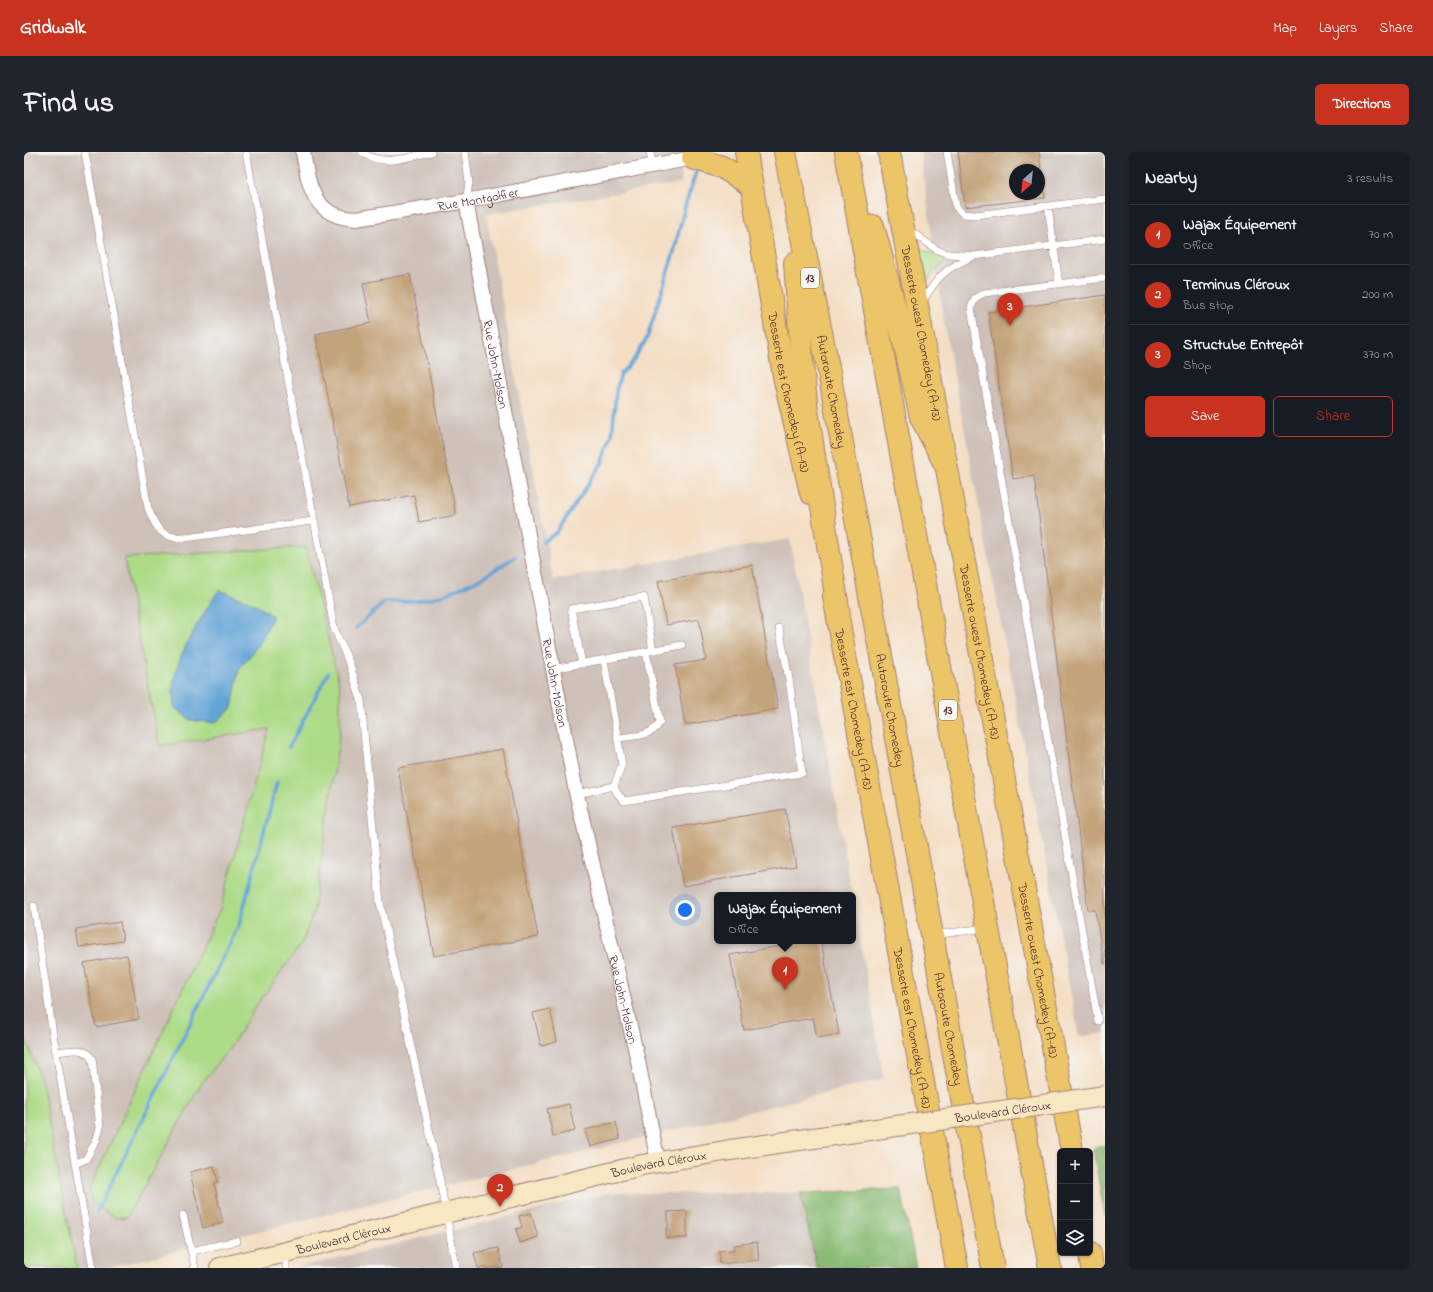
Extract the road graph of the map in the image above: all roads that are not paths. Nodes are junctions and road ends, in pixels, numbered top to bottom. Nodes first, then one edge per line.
1 (85, 152) edge
2 (246, 152) edge
3 (303, 152) edge
4 (362, 152) edge
5 (431, 152) edge
6 (465, 152) edge
7 (746, 152) edge
8 (785, 152) edge
9 (846, 152) edge
10 (852, 152) edge
11 (889, 152) edge
12 (947, 152) edge
13 (697, 155) edge
14 (651, 159) edge
15 (790, 184) junction
16 (751, 185) junction
17 (1105, 199) edge
18 (466, 201) junction
19 (1048, 206) junction
20 (902, 225) junction
21 (1105, 238) edge
22 (1053, 245) junction
23 (974, 256) junction
24 (1105, 278) edge
25 (1059, 284) junction
26 (918, 308) junction
27 (946, 466) junction
28 (313, 521) junction
29 (839, 614) junction
30 (779, 628) dead end
31 (682, 645) dead end
32 (650, 651) junction
33 (604, 660) junction
34 (582, 664) junction
35 (552, 670) junction
36 (618, 738) junction
37 (614, 786) junction
38 (577, 794) junction
39 (34, 906) dead end
40 (988, 928) junction
41 (932, 936) junction
42 (1098, 1021) dead end
43 (56, 1052) junction
44 (1105, 1096) edge
45 (1071, 1148) edge
46 (658, 1162) junction
47 (75, 1164) junction
48 (446, 1212) junction
49 (183, 1215) dead end
50 (237, 1241) dead end
51 (191, 1252) junction
52 (1090, 1256) edge
53 (286, 1260) edge
54 (92, 1268) edge
55 (195, 1268) edge
56 (220, 1268) edge
57 (456, 1268) edge
58 (957, 1268) edge
59 (993, 1268) edge
60 (1050, 1268) edge
61 (1092, 1268) edge

1 - 28 lane
2 - 28 lane
3 - 18 street, Rue Montgolfier
4 - 5 lane
6 - 18 lane
7 - 16 main road, Desserte est Chomedey (A-13)
8 - 15 main road, Autoroute Chomedey / 13
9 - 40 main road, 13
10 - 27 main road
11 - 20 main road, Desserte ouest Chomedey (A-13)
12 - 19 lane
13 - 14 street, Rue Montgolfier
13 - 16 main road
14 - 18 street, Rue Montgolfier
15 - 29 main road
15 - 41 main road, Autoroute Chomedey / 13
16 - 29 main road, Desserte est Chomedey (A-13)
17 - 19 lane
18 - 35 street, Rue John-Molson
19 - 22 lane
20 - 23 lane
20 - 26 main road, Desserte ouest Chomedey (A-13)
21 - 22 lane
22 - 23 lane
22 - 25 lane
23 - 26 lane
24 - 25 lane
25 - 42 lane
26 - 27 main road, Desserte ouest Chomedey (A-13)
27 - 45 main road, Desserte ouest Chomedey (A-13)
28 - 48 lane
29 - 58 main road, Desserte est Chomedey (A-13)
30 - 37 lane
31 - 32 lane
32 - 33 lane
32 - 34 lane
32 - 36 lane
33 - 34 lane
33 - 36 lane
34 - 35 lane
35 - 38 street, Rue John-Molson
36 - 37 lane
37 - 38 lane
38 - 46 street, Rue John-Molson
39 - 43 lane
40 - 41 lane
40 - 60 main road, 13
41 - 59 main road, Autoroute Chomedey / 13
43 - 47 lane
43 - 47 lane
44 - 46 street, Boulevard Cléroux, bridge
46 - 48 street, Boulevard Cléroux
47 - 54 lane
48 - 53 street, Boulevard Cléroux
48 - 57 lane
49 - 51 lane
50 - 51 lane
51 - 55 lane
52 - 61 main road
53 - 56 street, Boulevard Cléroux

